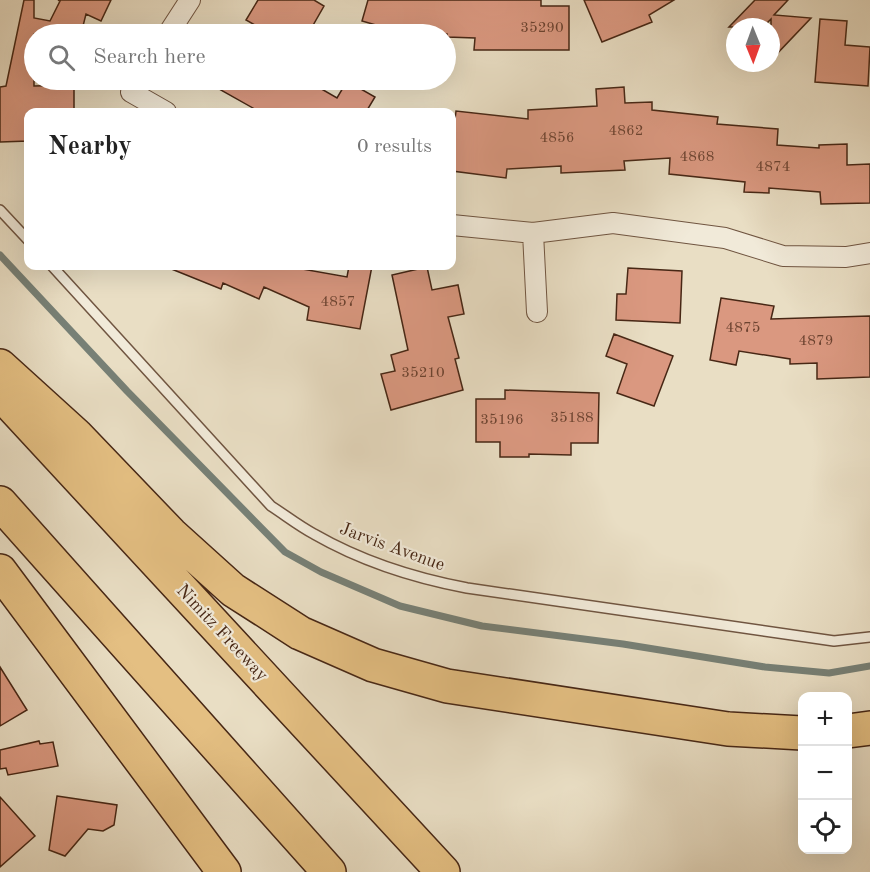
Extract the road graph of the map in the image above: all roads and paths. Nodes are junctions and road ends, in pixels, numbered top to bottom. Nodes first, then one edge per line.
1 (190, 0) edge
2 (174, 24) edge
3 (132, 90) edge
4 (159, 108) edge
5 (0, 210) edge
6 (456, 225) edge
7 (533, 233) junction
8 (24, 236) edge
9 (870, 253) edge
10 (56, 270) edge
11 (537, 312) dead end
12 (0, 366) edge
13 (0, 393) edge
14 (0, 503) edge
15 (0, 571) edge
16 (870, 637) edge
17 (870, 728) edge
18 (852, 730) edge
19 (798, 733) edge
20 (224, 872) edge
21 (329, 872) edge
22 (443, 872) edge

1 - 2 street
3 - 4 street
5 - 8 lane
6 - 7 street
7 - 9 street
7 - 11 street
10 - 16 lane, Jarvis Avenue
12 - 19 highway
13 - 22 highway, Nimitz Freeway
14 - 21 highway
15 - 20 highway
17 - 18 highway

